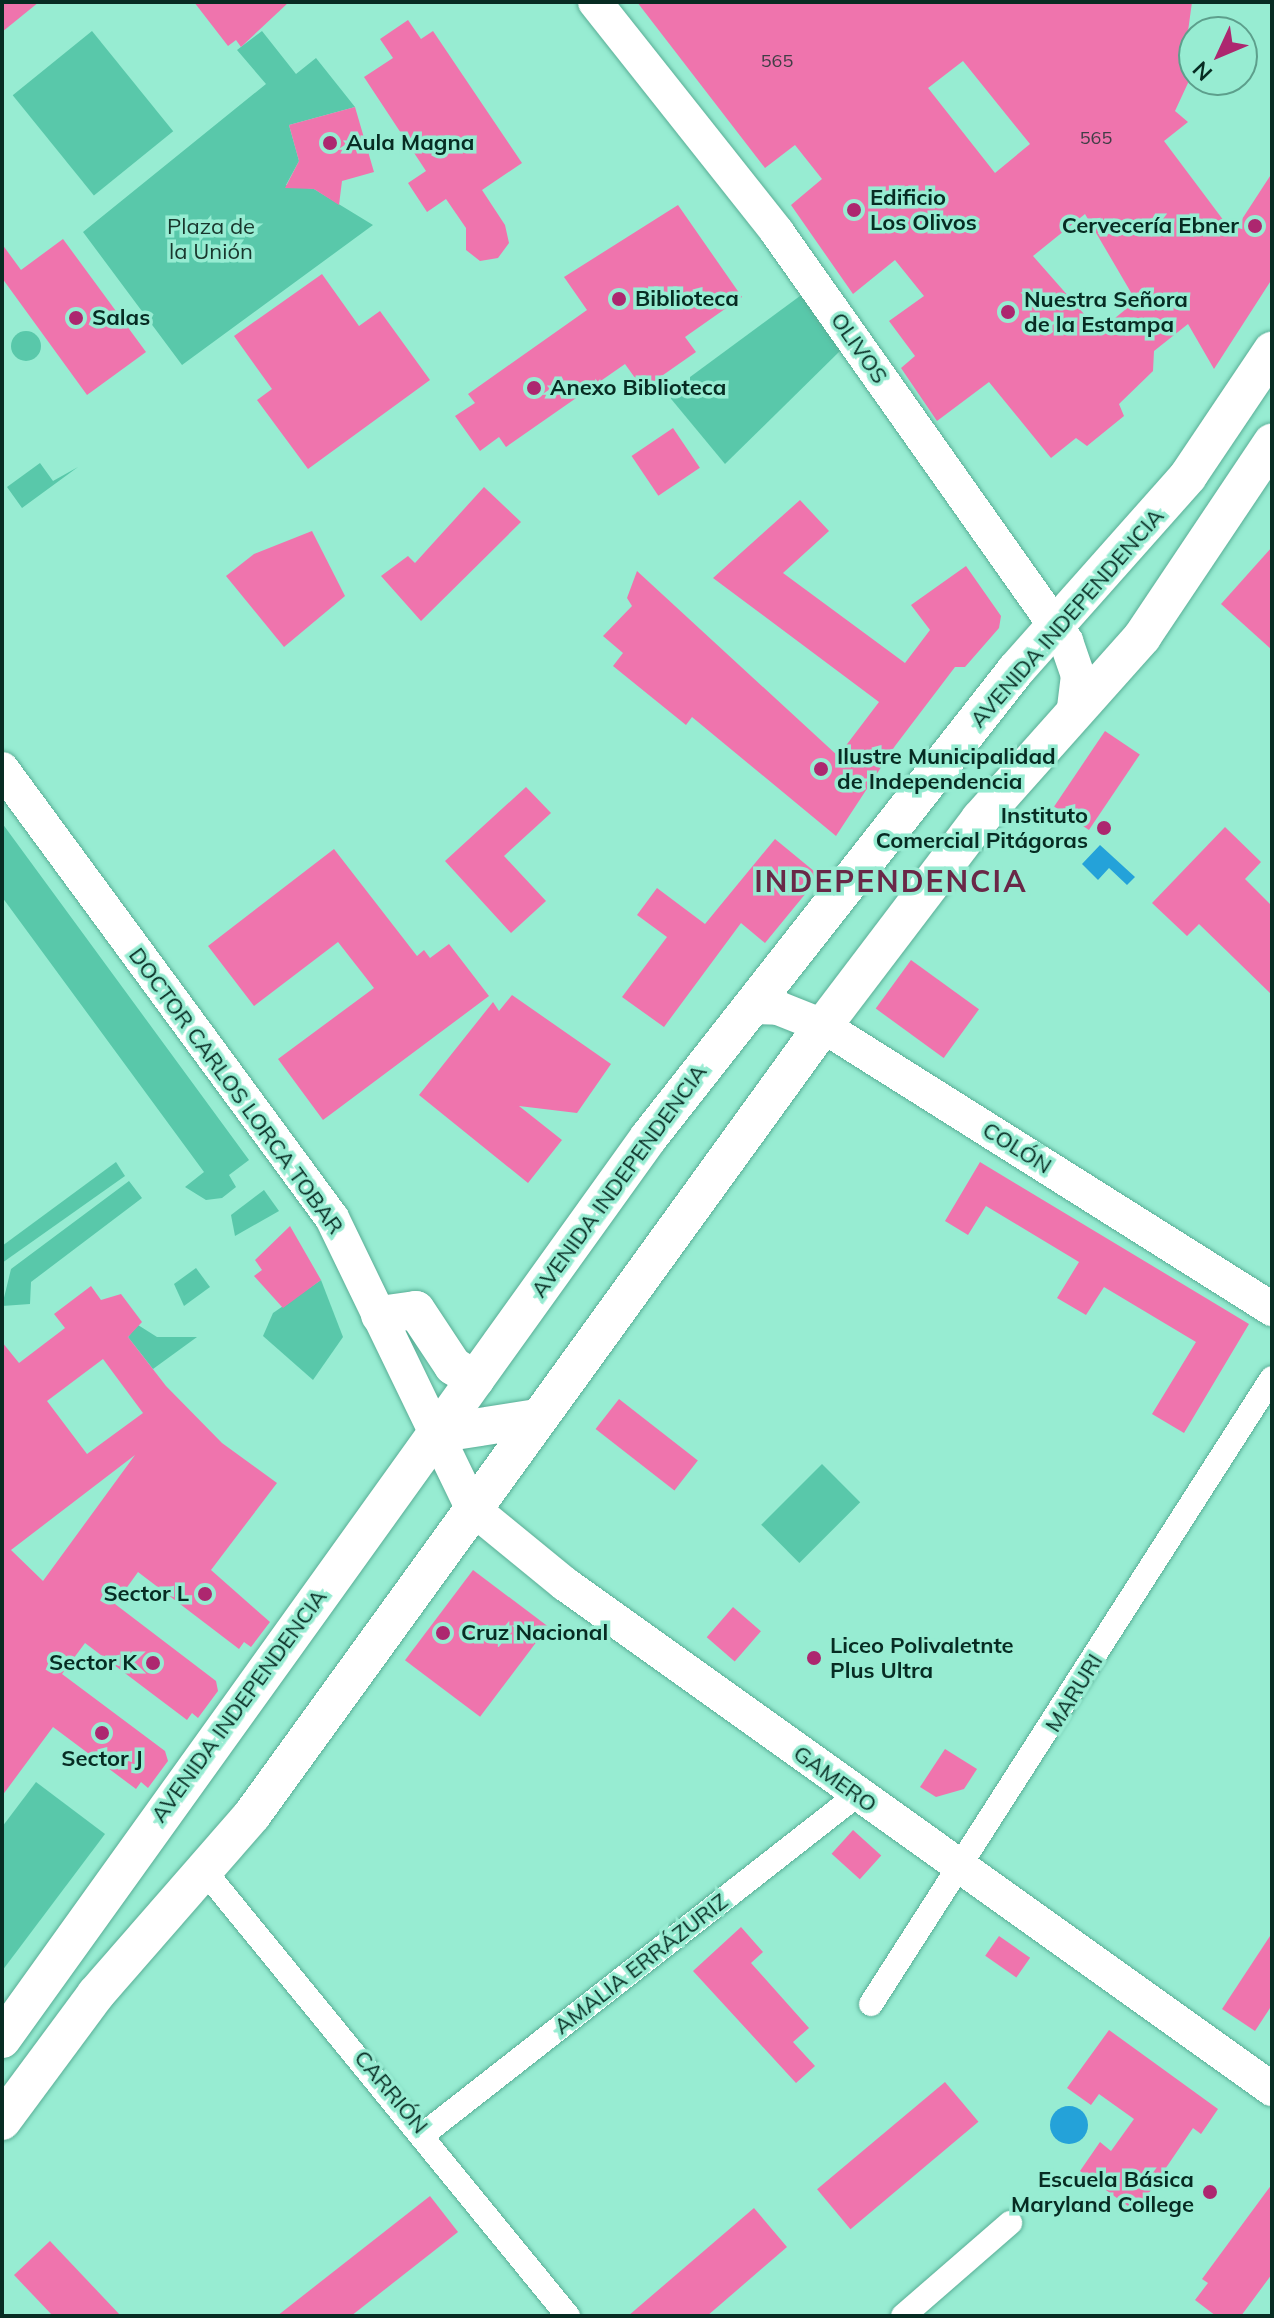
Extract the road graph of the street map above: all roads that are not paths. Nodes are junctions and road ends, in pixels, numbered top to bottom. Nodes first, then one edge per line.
1 (595, 2) edge
2 (1272, 351) edge
3 (1272, 443) edge
4 (1055, 626) junction
5 (1073, 714) junction
6 (2, 769) edge
7 (754, 1007) junction
8 (823, 1026) junction
9 (1272, 1309) edge
10 (380, 1315) junction
11 (1272, 1378) edge
12 (475, 1379) junction
13 (537, 1418) junction
14 (435, 1434) junction
15 (472, 1508) junction
16 (857, 1795) junction
17 (962, 1870) junction
18 (207, 1874) junction
19 (871, 2004) dead end
20 (2, 2039) edge
21 (1272, 2089) edge
22 (2, 2121) edge
23 (425, 2133) junction
24 (1010, 2223) dead end
25 (568, 2316) edge
26 (903, 2316) edge

1 - 4 main road, OLIVOS
2 - 4 main road, AVENIDA INDEPENDENCIA
3 - 5 main road
4 - 5 main road, OLIVOS
4 - 7 main road, AVENIDA INDEPENDENCIA
5 - 8 main road
6 - 10 main road, DOCTOR CARLOS LORCA TOBAR
7 - 8 main road, COLÓN
7 - 12 main road, AVENIDA INDEPENDENCIA
8 - 9 main road, COLÓN
8 - 13 main road
10 - 12 main road
10 - 14 main road, DOCTOR CARLOS LORCA TOBAR
11 - 17 street, MARURI
12 - 14 main road, AVENIDA INDEPENDENCIA
13 - 14 main road
13 - 15 main road
14 - 15 main road, GAMERO
14 - 20 main road, AVENIDA INDEPENDENCIA
15 - 16 main road, GAMERO
15 - 18 main road
16 - 17 main road, GAMERO
16 - 23 street, AMALIA ERRÁZURIZ
17 - 19 street, MARURI
17 - 21 main road, GAMERO
18 - 22 main road
18 - 23 street, CARRIÓN
23 - 25 street, CARRIÓN
24 - 26 street

